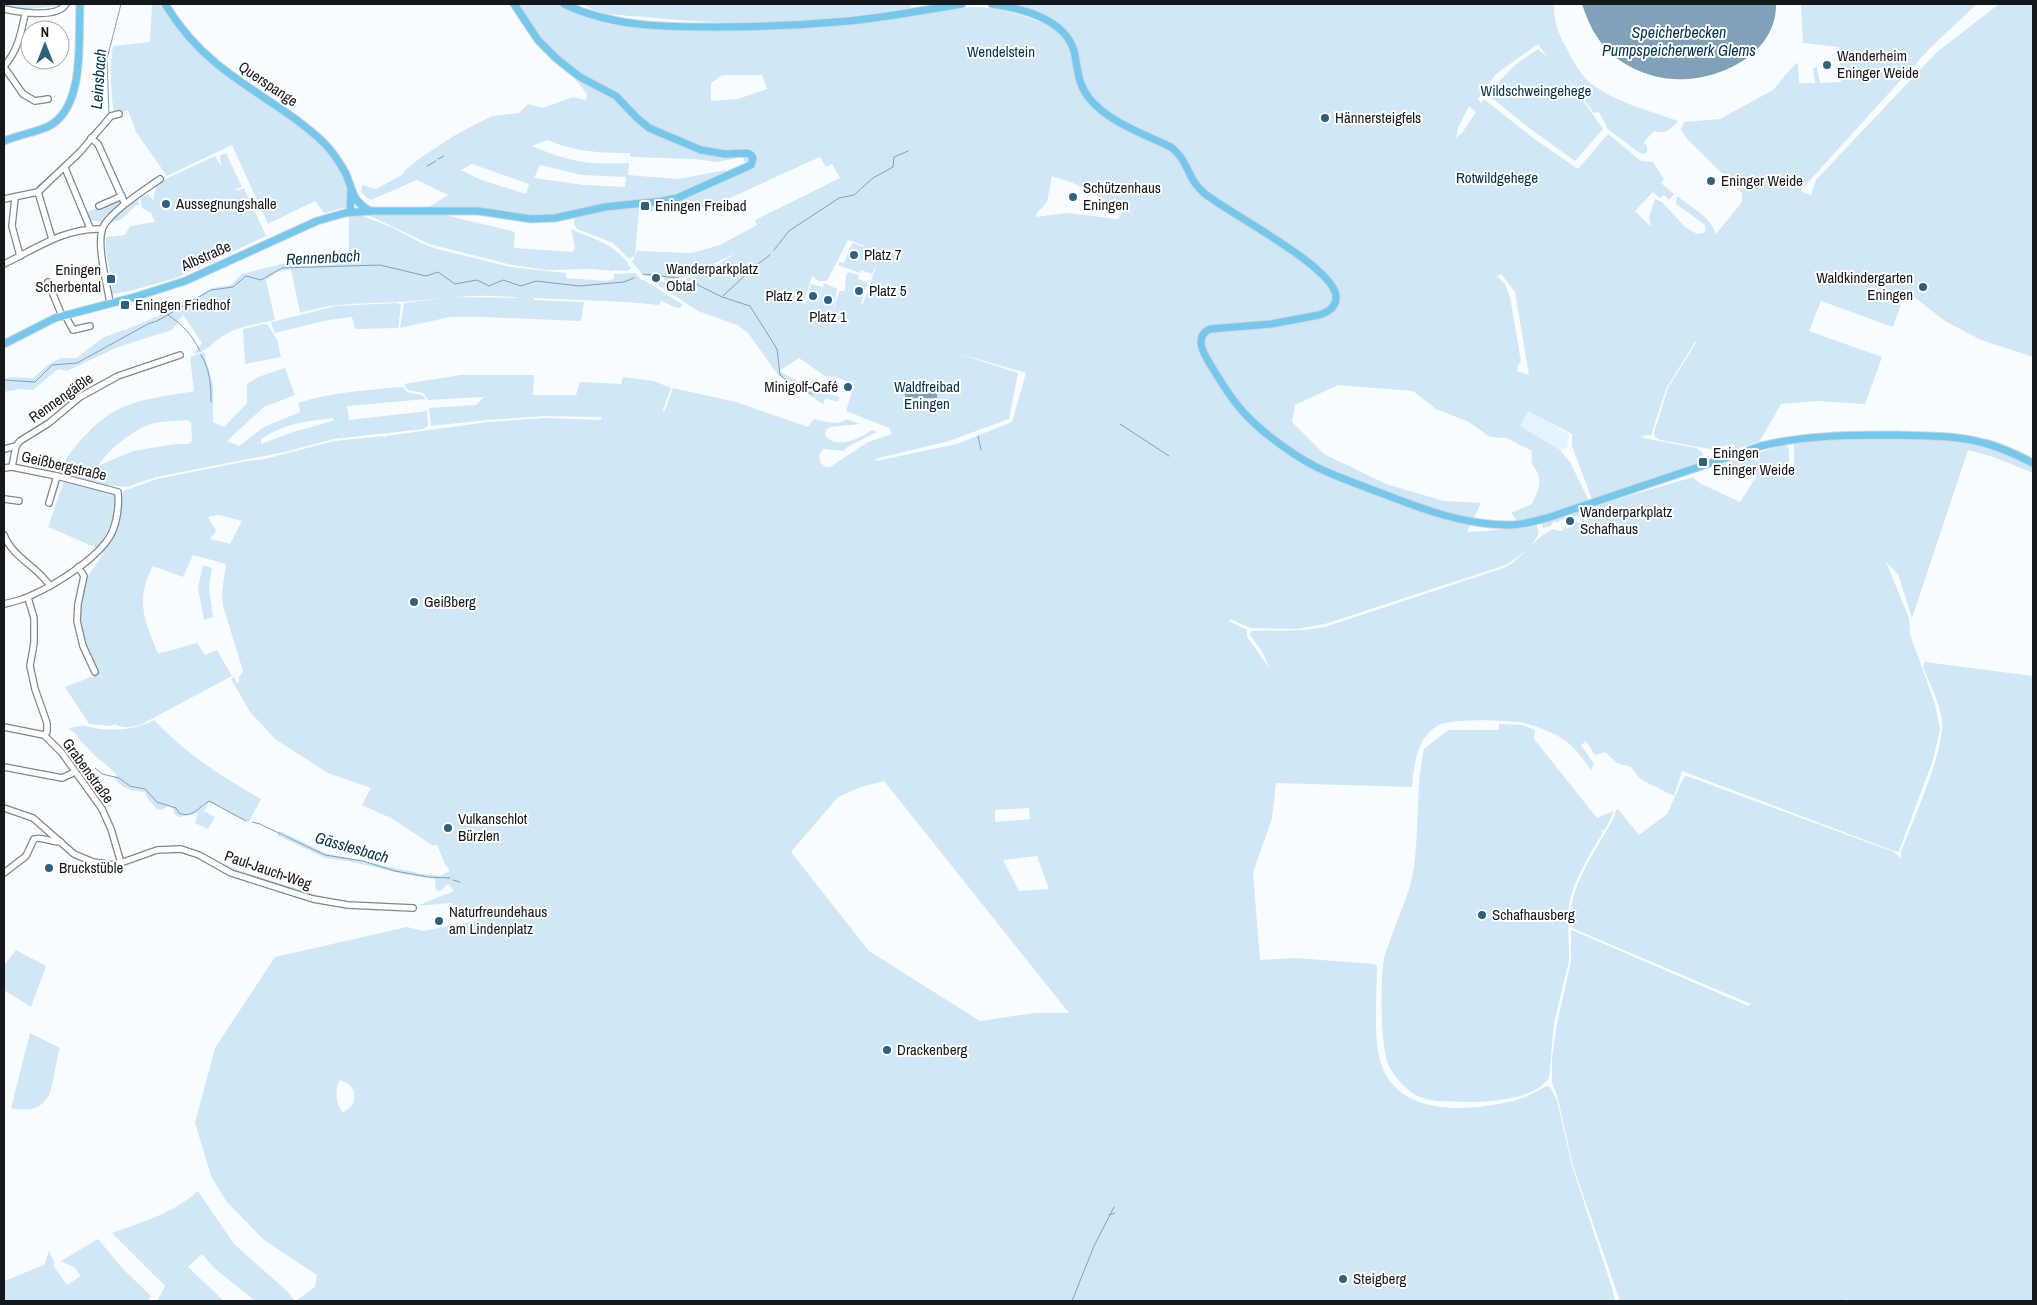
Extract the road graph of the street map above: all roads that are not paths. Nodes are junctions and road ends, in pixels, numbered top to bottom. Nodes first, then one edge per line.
1 (66, 4) edge
2 (80, 4) edge
3 (165, 4) edge
4 (514, 4) edge
5 (564, 4) edge
6 (962, 4) edge
7 (992, 4) edge
8 (4, 9) edge
9 (25, 14) junction
10 (4, 66) edge
11 (48, 99) dead end
12 (119, 114) dead end
13 (91, 138) junction
14 (4, 142) edge
15 (65, 168) junction
16 (160, 179) dead end
17 (351, 189) junction
18 (38, 192) junction
19 (122, 196) junction
20 (15, 198) junction
21 (4, 199) edge
22 (356, 200) junction
23 (125, 204) junction
24 (99, 206) dead end
25 (370, 211) junction
26 (352, 212) junction
27 (90, 228) junction
28 (102, 229) junction
29 (52, 239) junction
30 (20, 256) junction
31 (4, 264) edge
32 (48, 282) dead end
33 (110, 303) junction
34 (64, 316) junction
35 (90, 326) dead end
36 (4, 344) edge
37 (180, 355) dead end
38 (16, 446) junction
39 (4, 449) edge
40 (2033, 463) edge
41 (12, 467) junction
42 (4, 468) edge
43 (57, 476) junction
44 (4, 499) edge
45 (19, 501) dead end
46 (50, 503) dead end
47 (4, 535) edge
48 (78, 566) junction
49 (50, 586) junction
50 (28, 598) junction
51 (4, 604) edge
52 (95, 672) dead end
53 (4, 727) edge
54 (44, 735) junction
55 (4, 767) edge
56 (75, 772) junction
57 (4, 808) edge
58 (62, 842) junction
59 (121, 863) junction
60 (4, 873) edge
61 (413, 908) dead end

1 - 9 street
2 - 14 main road
3 - 17 main road, Querspange
4 - 25 main road, Albstraße
5 - 6 main road
7 - 40 main road
8 - 9 street
9 - 10 street
10 - 11 street
12 - 13 street
13 - 15 street
13 - 19 street
15 - 18 street
15 - 27 street
16 - 23 street
17 - 22 main road, Querspange
17 - 26 main road
18 - 20 street
18 - 29 street
19 - 23 street
19 - 24 street
20 - 21 street
20 - 30 street
22 - 25 main road
22 - 26 main road
23 - 28 street
25 - 26 main road, Albstraße
26 - 33 main road, Albstraße
27 - 28 street
27 - 29 street
28 - 33 street
29 - 30 street
30 - 31 street
32 - 34 street
33 - 34 main road, Albstraße
34 - 35 street
34 - 36 main road, Albstraße
37 - 38 street, Rennengäßle
38 - 39 street, Rennengäßle
38 - 41 street
41 - 42 street, Geißbergstraße
41 - 43 street, Geißbergstraße
43 - 46 street
43 - 48 street, Geißbergstraße
44 - 45 street
47 - 49 street
48 - 49 street
48 - 52 street
49 - 50 street
50 - 51 street
50 - 54 street
53 - 54 street, Grabenstraße
54 - 56 street, Grabenstraße
55 - 56 street
56 - 59 street, Grabenstraße
57 - 58 street, Paul-Jauch-Weg
58 - 59 street, Paul-Jauch-Weg
58 - 60 street
59 - 61 street, Paul-Jauch-Weg

